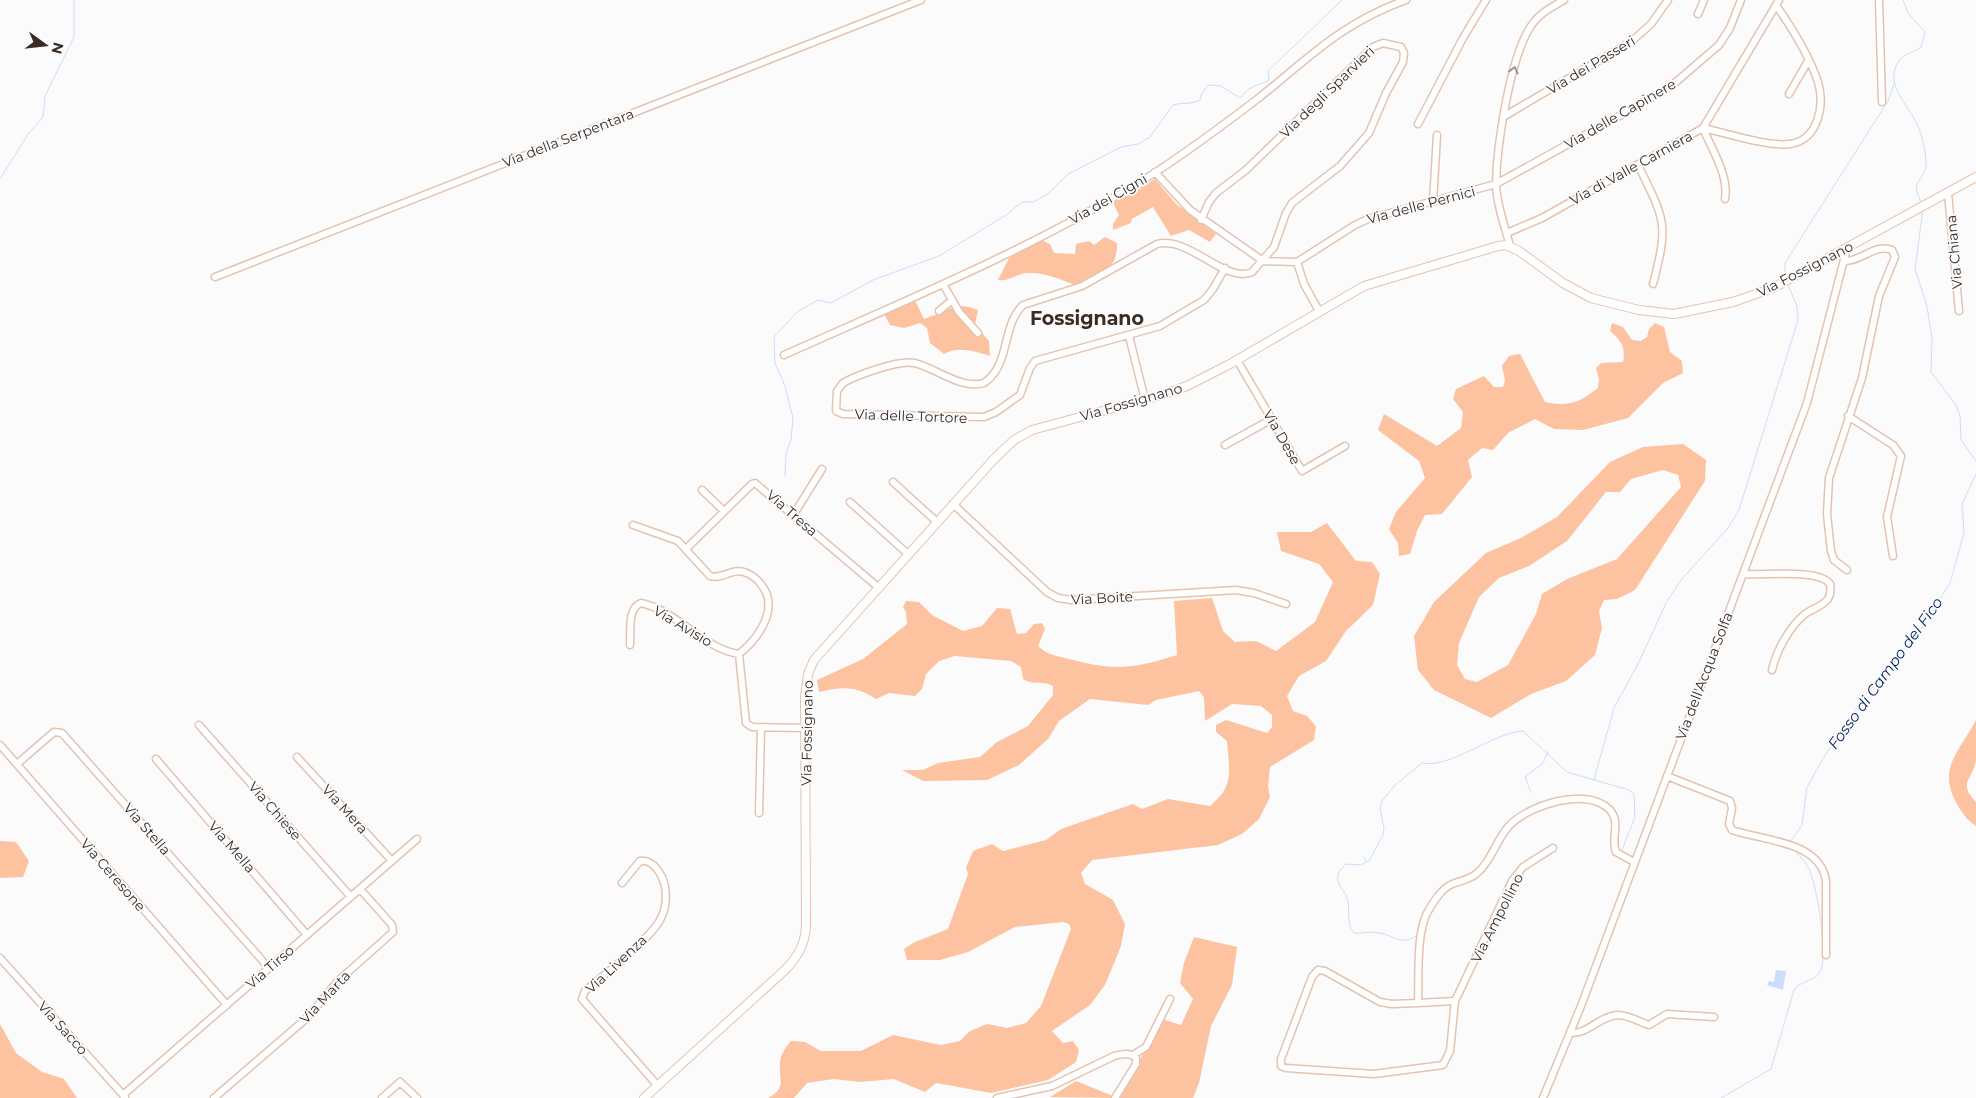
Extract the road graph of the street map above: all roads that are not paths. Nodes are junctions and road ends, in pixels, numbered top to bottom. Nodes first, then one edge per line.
1 (921, 0) edge
2 (1406, 0) edge
3 (1486, 0) edge
4 (1564, 0) edge
5 (1668, 0) edge
6 (1704, 0) edge
7 (1742, 0) edge
8 (1879, 0) edge
9 (1777, 2) edge
10 (1698, 14) dead end
11 (1808, 61) junction
12 (1789, 94) dead end
13 (1882, 102) dead end
14 (1503, 117) junction
15 (1418, 124) dead end
16 (1703, 128) junction
17 (1437, 135) dead end
18 (1638, 165) junction
19 (1155, 172) junction
20 (1976, 178) edge
21 (1496, 184) junction
22 (1948, 193) junction
23 (1725, 199) dead end
24 (1433, 202) junction
25 (1201, 220) junction
26 (1507, 233) junction
27 (1510, 246) junction
28 (1847, 248) junction
29 (1263, 261) junction
30 (1844, 261) junction
31 (1297, 262) junction
32 (1224, 268) junction
33 (215, 278) dead end
34 (943, 284) junction
35 (1653, 284) dead end
36 (952, 300) junction
37 (939, 311) dead end
38 (1319, 311) junction
39 (1959, 311) dead end
40 (978, 333) dead end
41 (1129, 336) junction
42 (784, 355) dead end
43 (1237, 360) junction
44 (1145, 400) junction
45 (1848, 416) junction
46 (1272, 419) junction
47 (1224, 445) dead end
48 (1345, 446) dead end
49 (822, 469) dead end
50 (893, 482) dead end
51 (702, 490) dead end
52 (850, 502) dead end
53 (953, 504) junction
54 (724, 511) junction
55 (794, 514) junction
56 (937, 522) junction
57 (633, 525) dead end
58 (687, 548) junction
59 (908, 554) junction
60 (1893, 556) dead end
61 (1847, 570) dead end
62 (1743, 574) junction
63 (878, 586) junction
64 (1286, 604) dead end
65 (630, 645) dead end
66 (739, 654) junction
67 (1772, 670) dead end
68 (199, 725) dead end
69 (761, 728) junction
70 (805, 728) junction
71 (0, 745) edge
72 (297, 757) dead end
73 (156, 759) dead end
74 (17, 764) junction
75 (1667, 776) junction
76 (759, 813) dead end
77 (418, 839) dead end
78 (1553, 848) dead end
79 (392, 861) junction
80 (1634, 862) junction
81 (622, 883) dead end
82 (360, 888) junction
83 (351, 897) junction
84 (307, 935) junction
85 (1826, 955) dead end
86 (0, 958) edge
87 (269, 968) junction
88 (1170, 999) dead end
89 (1455, 1001) junction
90 (1418, 1003) junction
91 (227, 1005) junction
92 (1714, 1017) dead end
93 (1570, 1033) junction
94 (1133, 1055) junction
95 (658, 1086) junction
96 (124, 1096) edge
97 (214, 1098) edge
98 (382, 1098) edge
99 (417, 1098) edge
100 (644, 1098) edge
101 (997, 1098) edge
102 (1115, 1098) edge
103 (1543, 1098) edge

1 - 33 street, Via della Serpentara
2 - 19 street, Via dei Cigni
3 - 15 street
14 -> 4 street
5 - 14 street, Via dei Passeri
6 - 10 street
7 - 21 street, Via delle Capinere
8 - 13 street
9 - 11 street
9 - 16 street, Via di Valle Carniera
11 - 12 street
11 - 16 street
14 - 21 street
16 - 18 street, Via di Valle Carniera
16 - 23 street
17 - 24 street
18 - 26 street, Via di Valle Carniera
18 - 35 street
19 - 25 street
19 - 34 street, Via dei Cigni
20 - 22 street, Via Fossignano
21 - 24 street, Via delle Pernici
21 - 26 street
22 - 28 street, Via Fossignano
22 - 39 street, Via Chiana
24 - 31 street, Via delle Pernici
25 - 29 street
25 - 29 street, Via degli Sparvieri
26 - 27 street
27 - 28 street, Via Fossignano
27 - 38 street, Via Fossignano
28 - 30 street, Via dell'Acqua Solfa
29 - 31 street
29 - 32 street, Via delle Tortore
30 - 45 street
30 - 62 street, Via dell'Acqua Solfa
31 - 38 street
32 - 41 street
32 - 41 street, Via delle Tortore
34 - 36 street
34 - 42 street, Via dei Cigni
36 - 37 street
36 - 40 street
38 - 43 street, Via Fossignano
41 - 44 street
43 - 44 street, Via Fossignano
43 - 46 street, Via Dese
44 - 53 street, Via Fossignano
45 - 60 street
45 - 61 street
46 - 47 street
46 - 48 street, Via Dese
49 - 55 street
50 - 56 street
51 - 54 street
52 - 59 street
53 - 56 street, Via Fossignano
53 - 64 street, Via Boite
54 - 55 street, Via Tresa
54 - 58 street, Via Tresa
55 - 63 street, Via Tresa
56 - 59 street, Via Fossignano
57 - 58 street
58 - 66 street
59 - 63 street, Via Fossignano
62 - 67 street
62 - 75 street, Via dell'Acqua Solfa
63 - 70 street, Via Fossignano
65 - 66 street, Via Avisio
66 - 69 street
68 - 83 street, Via Chiese
69 - 70 street
69 - 76 street
70 - 95 street, Via Fossignano
71 - 74 street, Via Ceresone
72 - 79 street, Via Mera
73 - 84 street, Via Mella
74 - 87 street, Via Stella
74 - 91 street, Via Ceresone
75 - 80 street, Via dell'Acqua Solfa
75 - 85 street
77 - 79 street, Via Tirso
78 - 89 street, Via Ampollino
79 - 82 street, Via Tirso
80 - 90 street
80 - 93 street, Via dell'Acqua Solfa
81 - 95 street, Via Livenza
82 - 83 street, Via Tirso
82 - 97 street, Via Marta
83 - 84 street, Via Tirso
84 - 87 street, Via Tirso
86 - 96 street, Via Sacco
87 - 91 street, Via Tirso
88 - 94 street
89 - 90 street, Via Ampollino
89 - 90 street, Via Ampollino
91 - 96 street, Via Tirso
92 - 93 street
93 - 103 street, Via dell'Acqua Solfa
94 - 101 street
94 - 102 street
95 - 100 street, Via Fossignano
98 - 99 street

